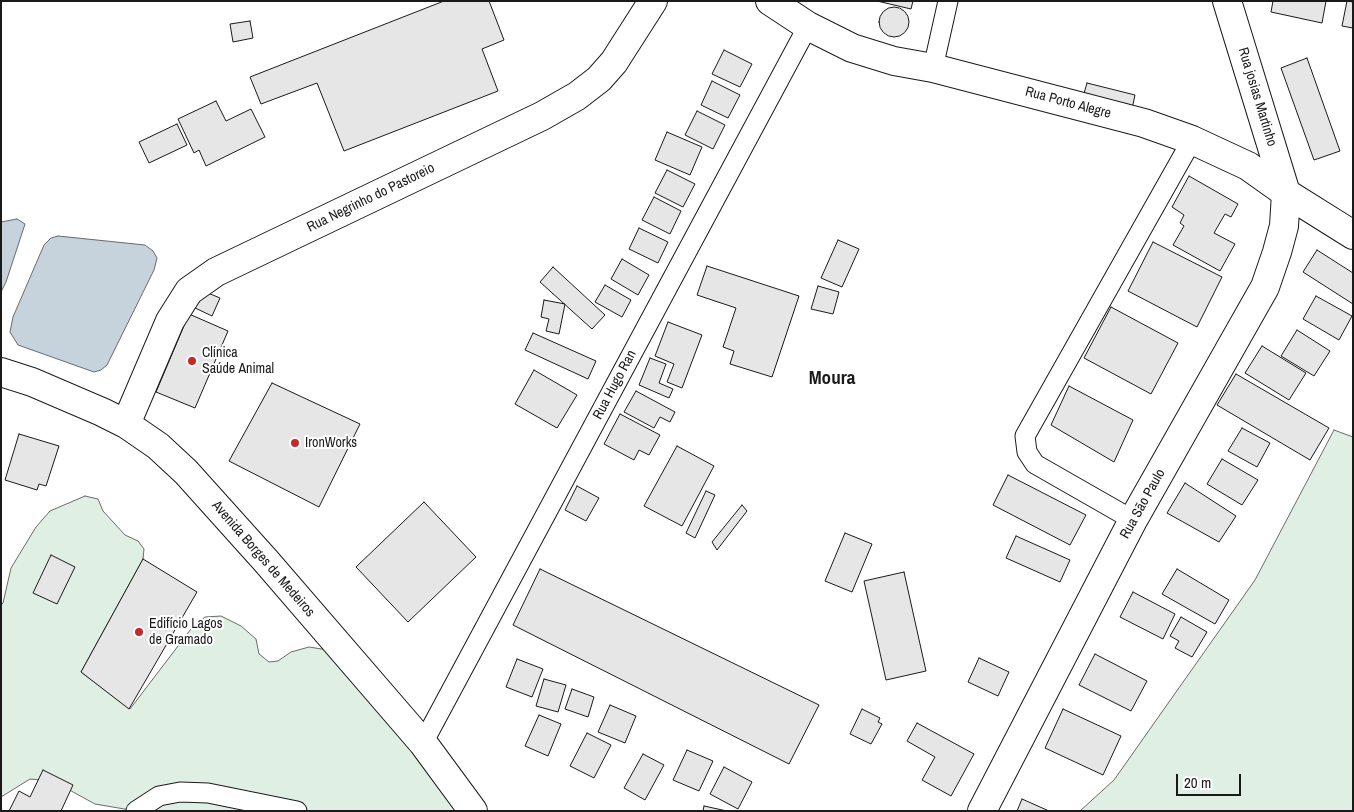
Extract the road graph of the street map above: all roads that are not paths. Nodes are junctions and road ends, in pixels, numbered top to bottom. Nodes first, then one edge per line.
1 (653, 1) edge
2 (770, 1) edge
3 (948, 1) edge
4 (1228, 1) edge
5 (808, 26) junction
6 (933, 68) junction
7 (1192, 140) junction
8 (1286, 193) junction
9 (1353, 235) edge
10 (1, 372) edge
11 (126, 424) junction
12 (1133, 520) junction
13 (423, 743) junction
14 (136, 811) edge
15 (297, 811) edge
16 (473, 811) edge
17 (982, 811) edge

1 - 11 street, Rua Negrinho do Pastoreio
2 - 5 street, Rua Porto Alegre
3 - 6 street
4 - 8 street, Rua josias Martinho
5 - 6 street, Rua Porto Alegre
5 - 13 street, Rua Hugo Ran
6 - 7 street, Rua Porto Alegre
7 - 8 street, Rua Porto Alegre
7 - 12 street
8 - 9 street, Rua Porto Alegre
8 - 12 street, Rua São Paulo
10 - 11 street, Avenida Borges de Medeiros
11 - 13 street, Avenida Borges de Medeiros
12 - 17 street, Rua São Paulo
13 - 16 street, Avenida Borges de Medeiros
14 - 15 street

